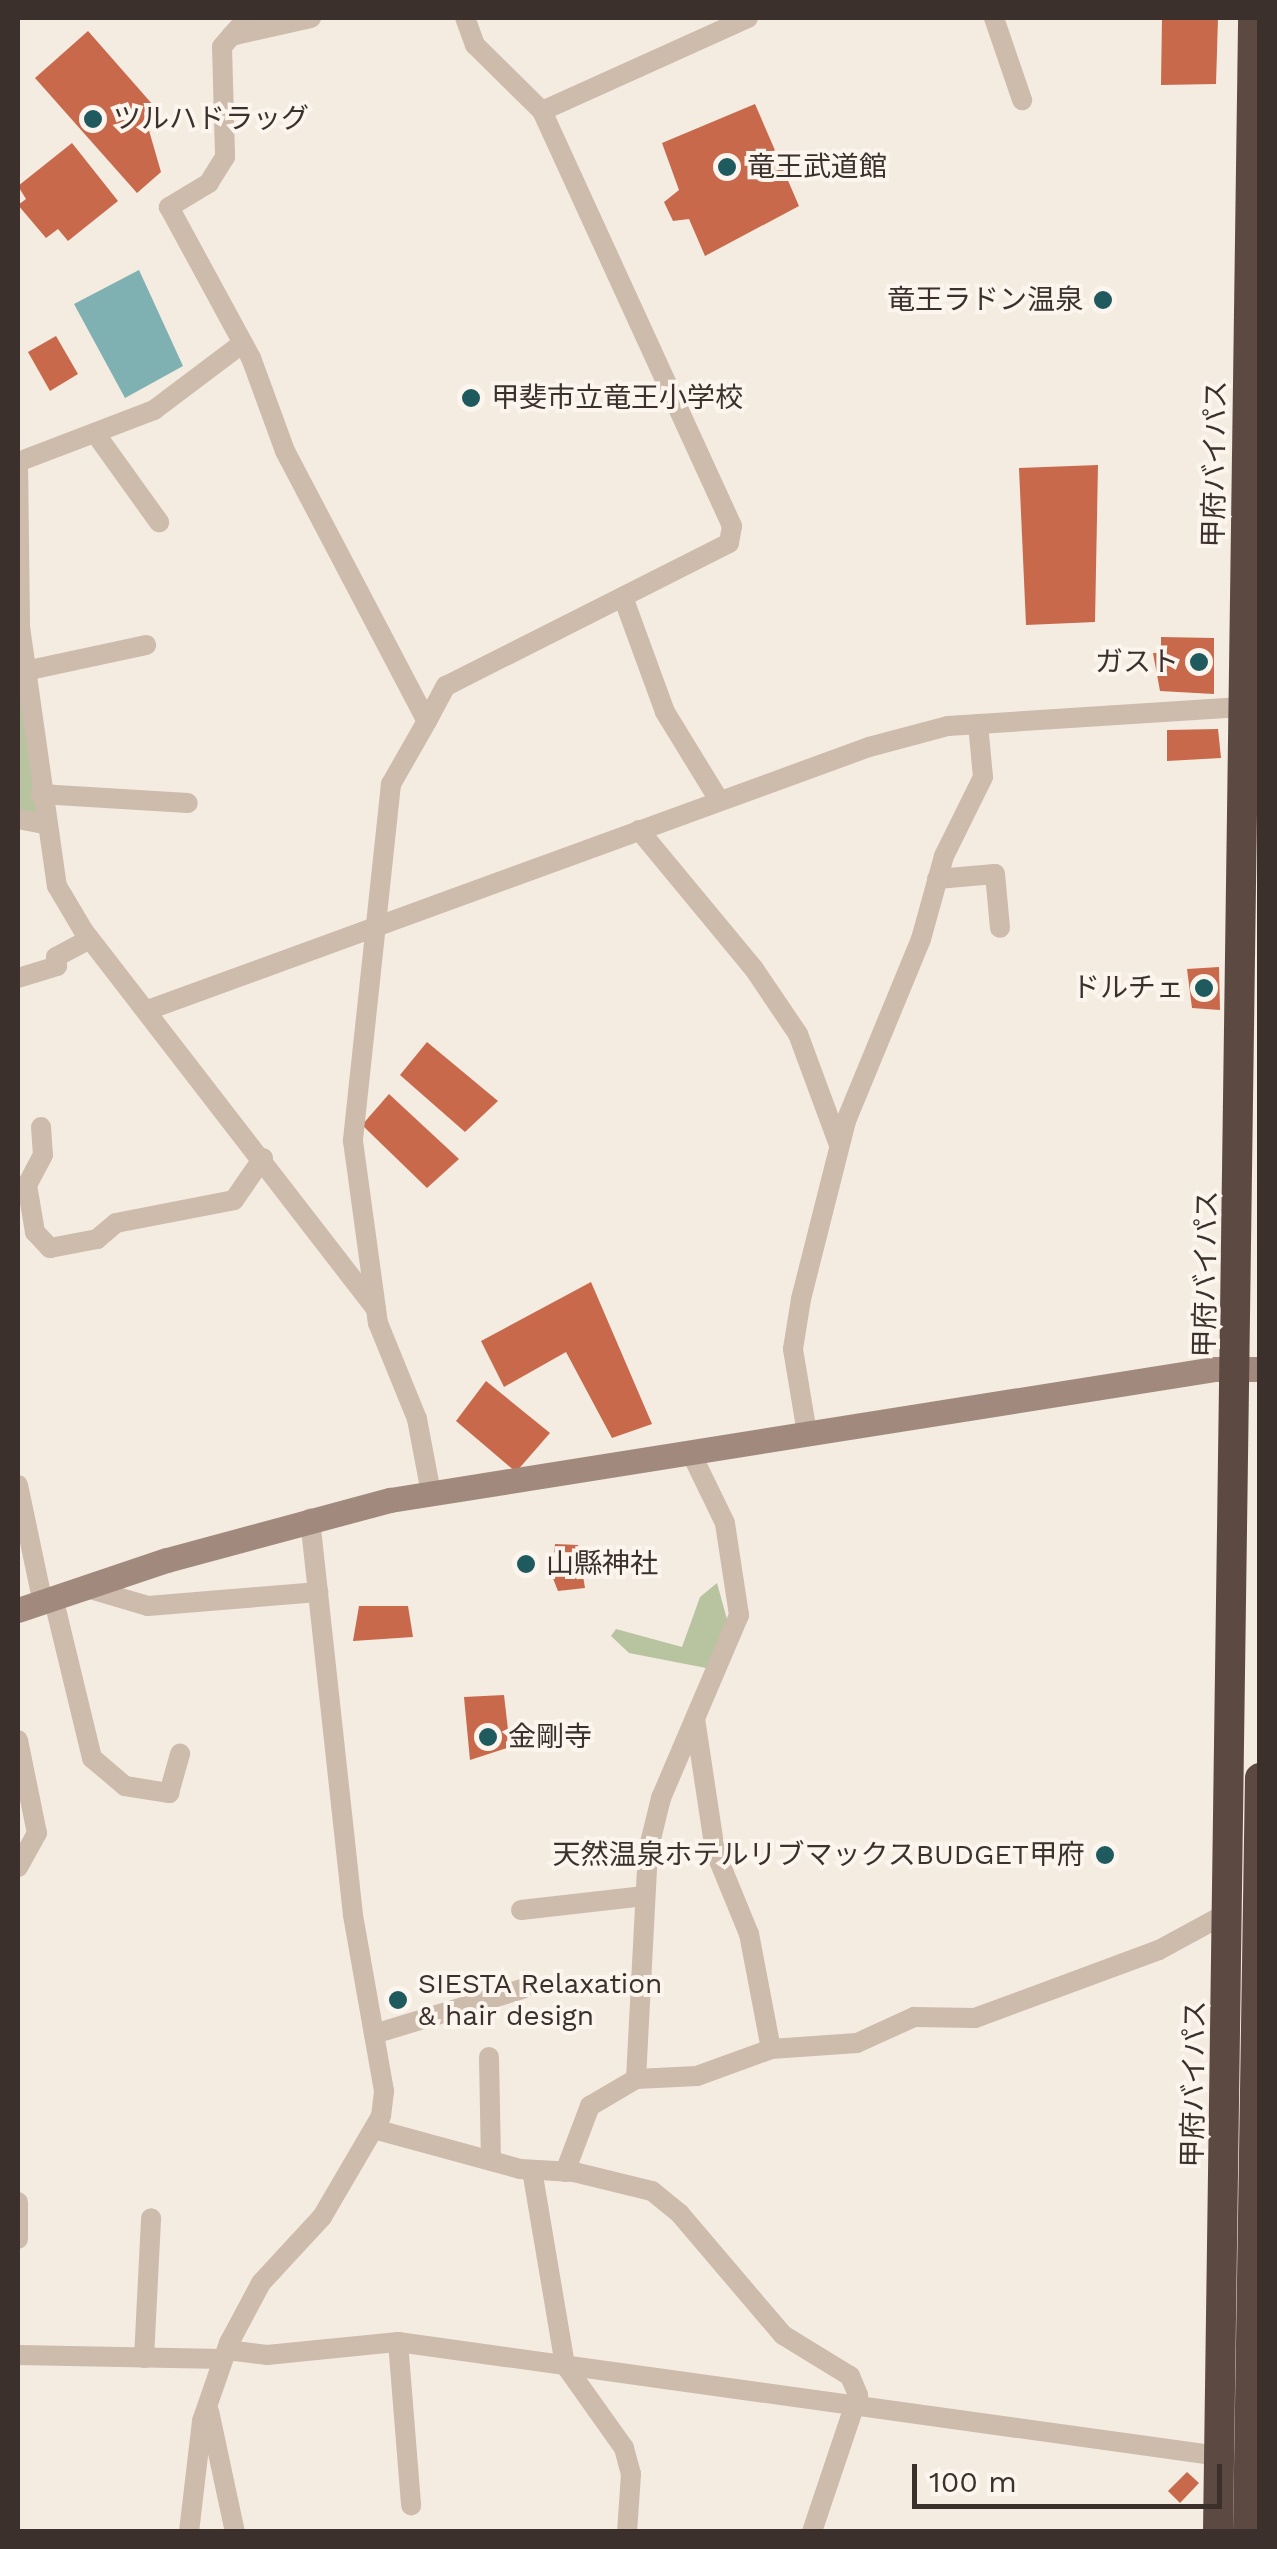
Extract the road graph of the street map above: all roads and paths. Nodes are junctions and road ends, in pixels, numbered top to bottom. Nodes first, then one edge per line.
1 (247, 18) edge
2 (311, 18) edge
3 (466, 18) edge
4 (994, 18) edge
5 (1253, 18) edge
6 (739, 20) edge
7 (231, 36) junction
8 (1022, 100) dead end
9 (542, 112) junction
10 (243, 343) junction
11 (96, 432) junction
12 (18, 462) edge
13 (159, 522) dead end
14 (623, 597) junction
15 (146, 645) dead end
16 (25, 670) junction
17 (1244, 706) junction
18 (426, 720) junction
19 (978, 724) junction
20 (40, 794) junction
21 (719, 800) junction
22 (188, 803) dead end
23 (18, 819) edge
24 (44, 824) junction
25 (638, 830) junction
26 (937, 879) junction
27 (376, 928) junction
28 (1000, 928) dead end
29 (90, 939) junction
30 (18, 978) edge
31 (148, 1010) junction
32 (41, 1127) dead end
33 (840, 1147) junction
34 (263, 1158) junction
35 (376, 1310) junction
36 (1248, 1368) edge
37 (807, 1432) junction
38 (692, 1456) junction
39 (18, 1485) edge
40 (431, 1494) junction
41 (310, 1518) junction
42 (90, 1589) junction
43 (318, 1592) junction
44 (49, 1602) junction
45 (18, 1610) edge
46 (695, 1719) junction
47 (18, 1740) edge
48 (180, 1754) dead end
49 (1260, 1778) edge
50 (18, 1867) edge
51 (1259, 1880) edge
52 (644, 1896) junction
53 (521, 1910) dead end
54 (1229, 1912) junction
55 (522, 1990) dead end
56 (374, 2034) junction
57 (771, 2048) junction
58 (489, 2057) dead end
59 (636, 2079) junction
60 (374, 2129) junction
61 (491, 2161) junction
62 (532, 2170) junction
63 (565, 2172) junction
64 (18, 2202) edge
65 (151, 2218) dead end
66 (18, 2239) edge
67 (398, 2342) junction
68 (225, 2354) junction
69 (18, 2355) edge
70 (144, 2358) junction
71 (566, 2366) junction
72 (208, 2404) junction
73 (855, 2404) junction
74 (1220, 2456) junction
75 (411, 2505) dead end
76 (189, 2532) edge
77 (234, 2532) edge
78 (628, 2532) edge
79 (812, 2532) edge
80 (1218, 2532) edge
81 (1248, 2532) edge

1 - 7 street
2 - 7 street
3 - 9 street
4 - 8 street
5 - 17 highway, 甲府バイパス
6 - 9 street
7 - 10 street
9 - 14 street
10 - 11 street
10 - 18 street
11 - 12 street
11 - 13 street
12 - 16 street
14 - 18 street
14 - 21 street
15 - 16 street
16 - 20 street
17 - 19 street
17 - 36 highway, 甲府バイパス
18 - 27 street
19 - 21 street
19 - 26 street
20 - 22 street
20 - 24 street
21 - 25 street
23 - 24 street
24 - 29 street
25 - 27 street
25 - 33 street
26 - 28 street
26 - 33 street
27 - 31 street
27 - 35 street
29 - 30 street
29 - 31 street
31 - 34 street
32 - 34 street
33 - 37 street
34 - 35 street
35 - 40 street
36 - 37 street
36 - 54 highway, 甲府バイパス
37 - 38 street
38 - 40 street
38 - 46 street
39 - 44 street
40 - 41 street
41 - 42 street
41 - 43 street
42 - 43 street
42 - 44 street
43 - 56 street
44 - 45 street
44 - 48 street
46 - 52 street
46 - 57 street
47 - 50 street
49 - 51 highway
51 - 81 highway
52 - 53 street
52 - 59 street
54 - 57 street
54 - 74 highway, 甲府バイパス
55 - 56 street
56 - 60 street
57 - 59 street
58 - 61 street
59 - 63 street
60 - 61 street
60 - 68 street
61 - 62 street
62 - 63 street
62 - 71 street
63 - 73 street
64 - 66 street
65 - 70 street
67 - 68 street
67 - 71 street
67 - 75 street
68 - 70 street
68 - 72 street
69 - 70 street
71 - 73 street
71 - 78 street
72 - 76 street
72 - 77 street
73 - 74 street
73 - 79 street
74 - 80 highway, 甲府バイパス

